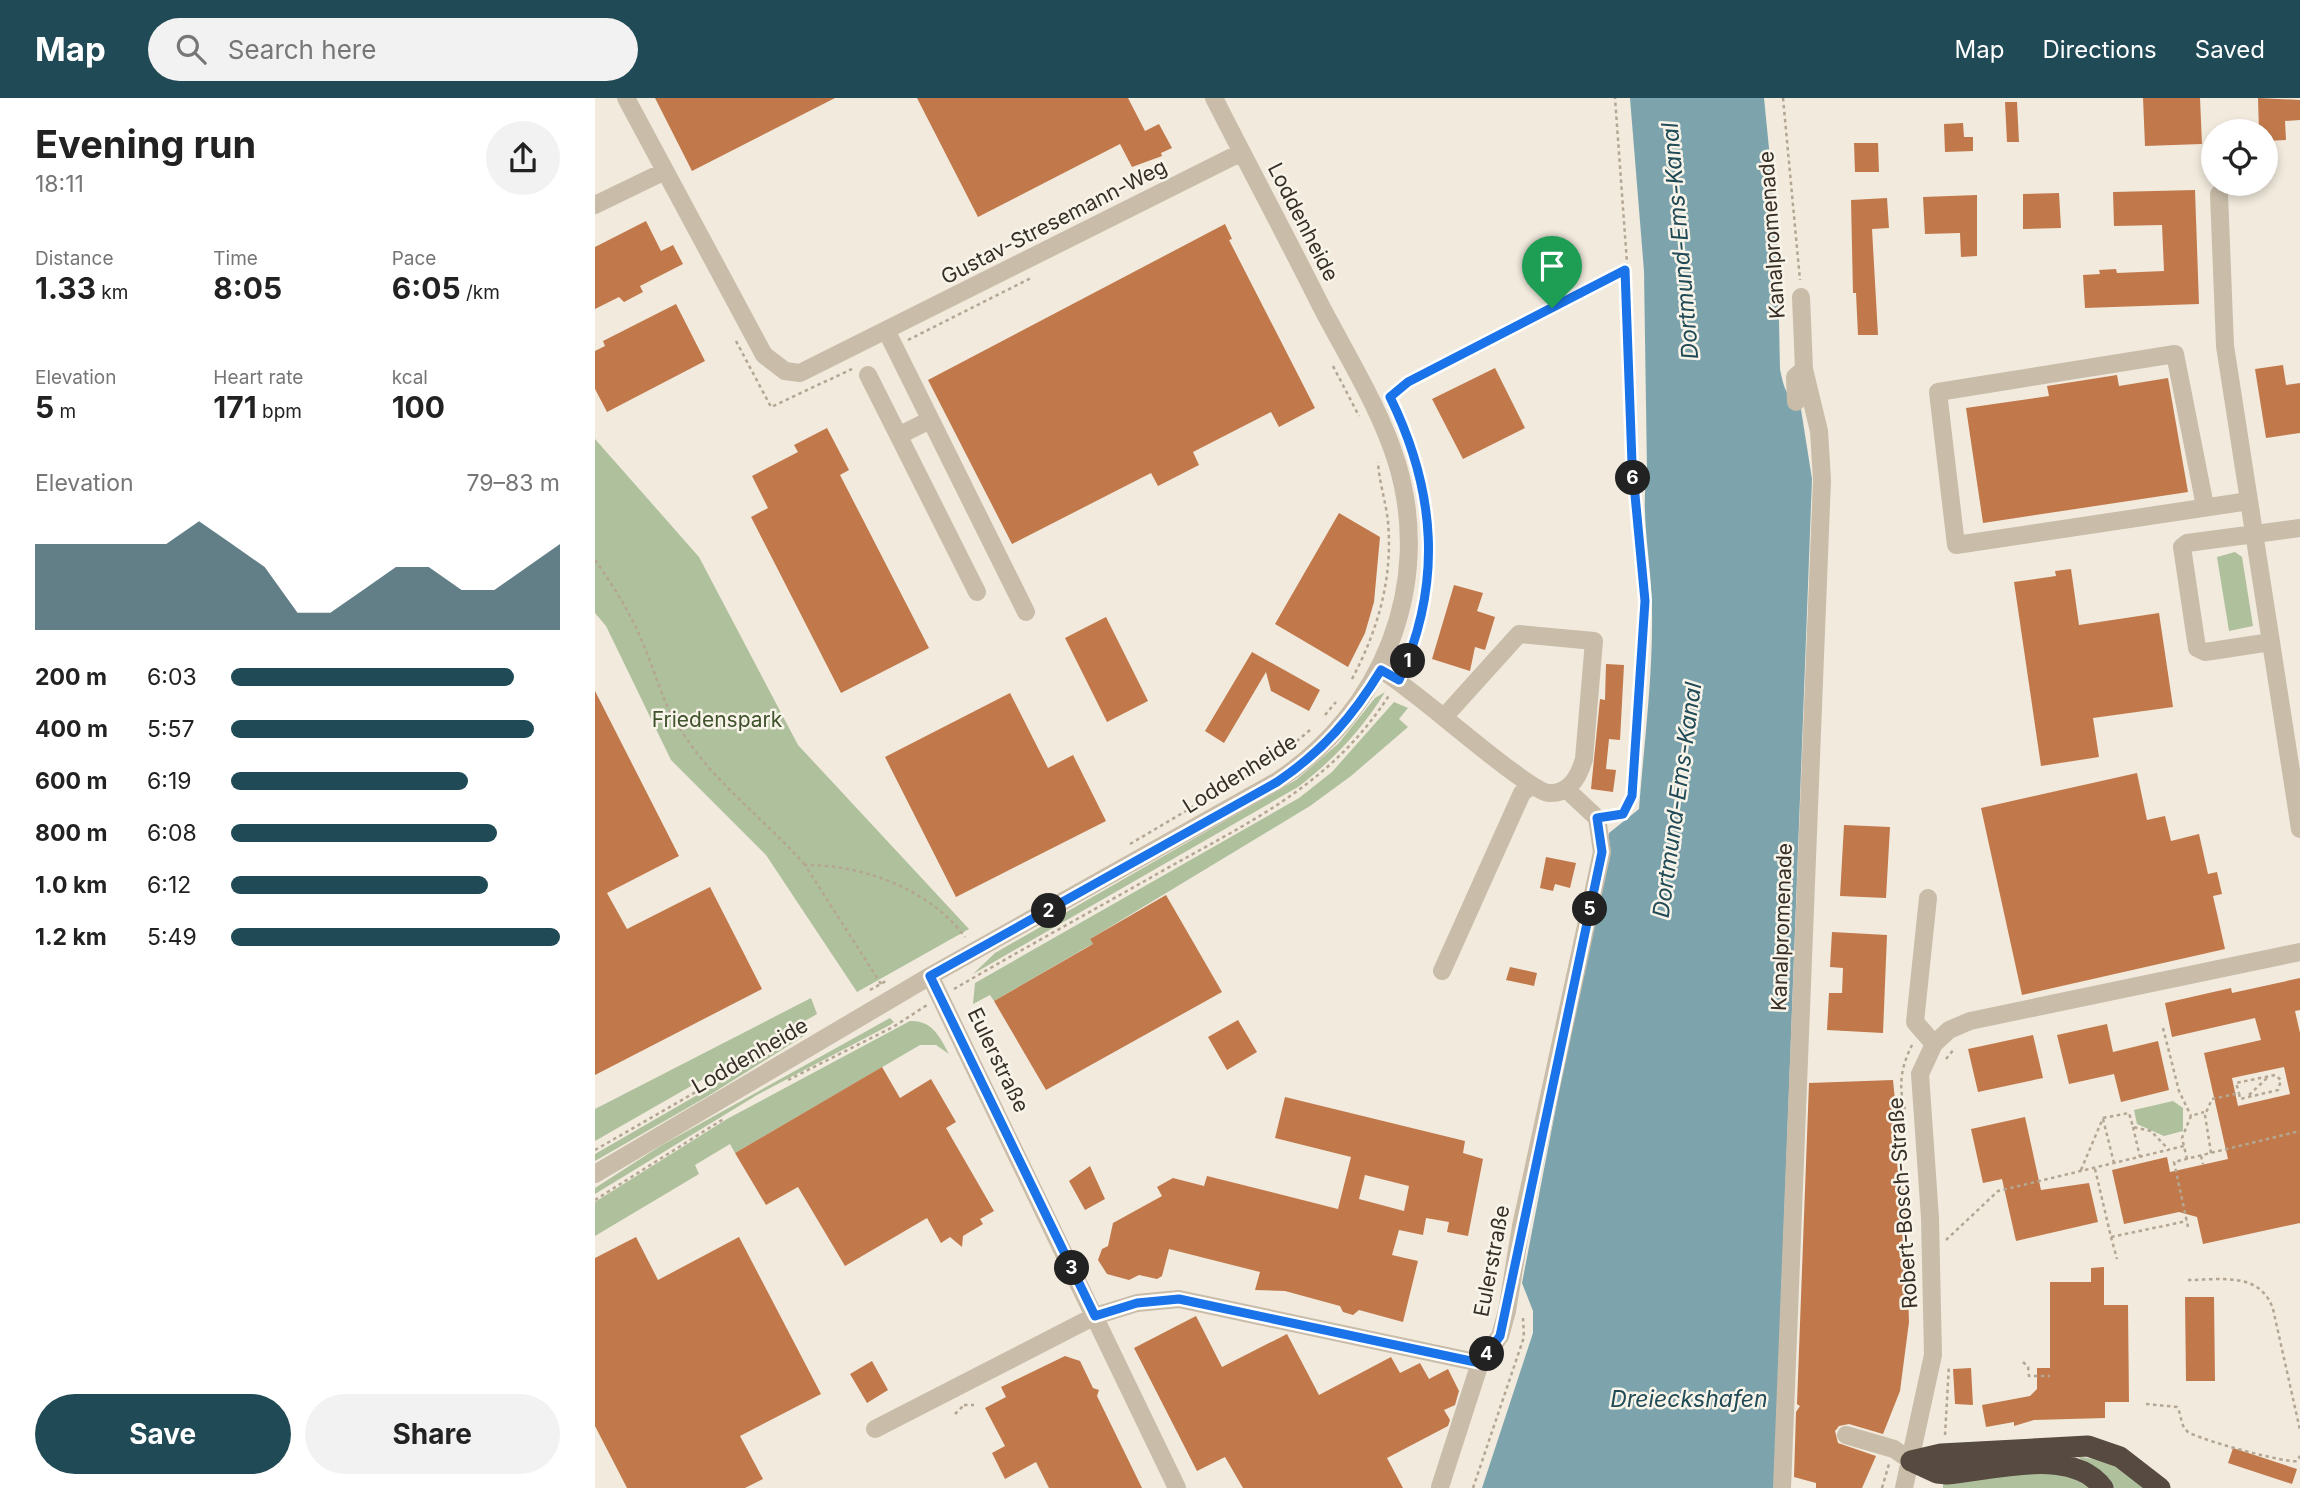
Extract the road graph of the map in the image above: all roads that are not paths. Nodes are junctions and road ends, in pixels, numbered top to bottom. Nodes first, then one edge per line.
1 (626, 98) edge
2 (1214, 98) edge
3 (1242, 152) junction
4 (663, 172) junction
5 (2219, 196) edge
6 (595, 205) edge
7 (1801, 297) road end
8 (890, 340) junction
9 (1804, 369) junction
10 (864, 370) road end
11 (1796, 402) dead end
12 (930, 420) junction
13 (900, 435) junction
14 (2249, 501) junction
15 (2205, 506) junction
16 (2300, 528) edge
17 (2254, 534) junction
18 (977, 592) dead end
19 (1026, 612) dead end
20 (2271, 642) junction
21 (1381, 670) junction
22 (1445, 716) junction
23 (1531, 786) junction
24 (1566, 789) junction
25 (2300, 829) edge
26 (1929, 898) dead end
27 (2300, 952) edge
28 (1442, 971) dead end
29 (930, 976) junction
30 (1928, 1038) junction
31 (595, 1174) edge
32 (1095, 1316) junction
33 (1480, 1363) junction
34 (875, 1429) dead end
35 (1846, 1435) dead end
36 (1901, 1461) junction
37 (1440, 1487) edge
38 (1177, 1488) edge
39 (1782, 1488) edge
40 (1904, 1488) edge
41 (2103, 1488) edge
42 (2160, 1488) edge

1 - 4 street, Gustav-Stresemann-Weg
2 - 3 street, Loddenheide
3 - 8 street, Gustav-Stresemann-Weg
3 - 21 street, Loddenheide
4 - 6 street
4 - 8 street, Gustav-Stresemann-Weg
5 - 14 street
7 - 9 street, Kanalpromenade
8 - 12 street
9 - 11 street, Kanalpromenade
9 - 39 street, Kanalpromenade
10 - 13 street
12 - 13 street
12 - 19 street
13 - 18 street
14 - 15 street
14 - 17 street
15 - 15 street
16 - 17 street
17 - 20 street
17 - 20 street
20 - 25 street
21 - 22 street
21 - 29 street, Loddenheide
22 - 23 street
22 - 24 street
23 - 24 street
23 - 28 street
24 - 33 street, Eulerstraße
26 - 30 street
27 - 30 street
29 - 31 street, Loddenheide
29 - 32 street, Eulerstraße
30 - 36 street, Robert-Bosch-Straße
32 - 33 street
32 - 34 street
32 - 38 street, Eulerstraße
33 - 37 street, Eulerstraße
35 - 36 street
36 - 40 street, Robert-Bosch-Straße
36 - 41 highway
36 - 42 highway

